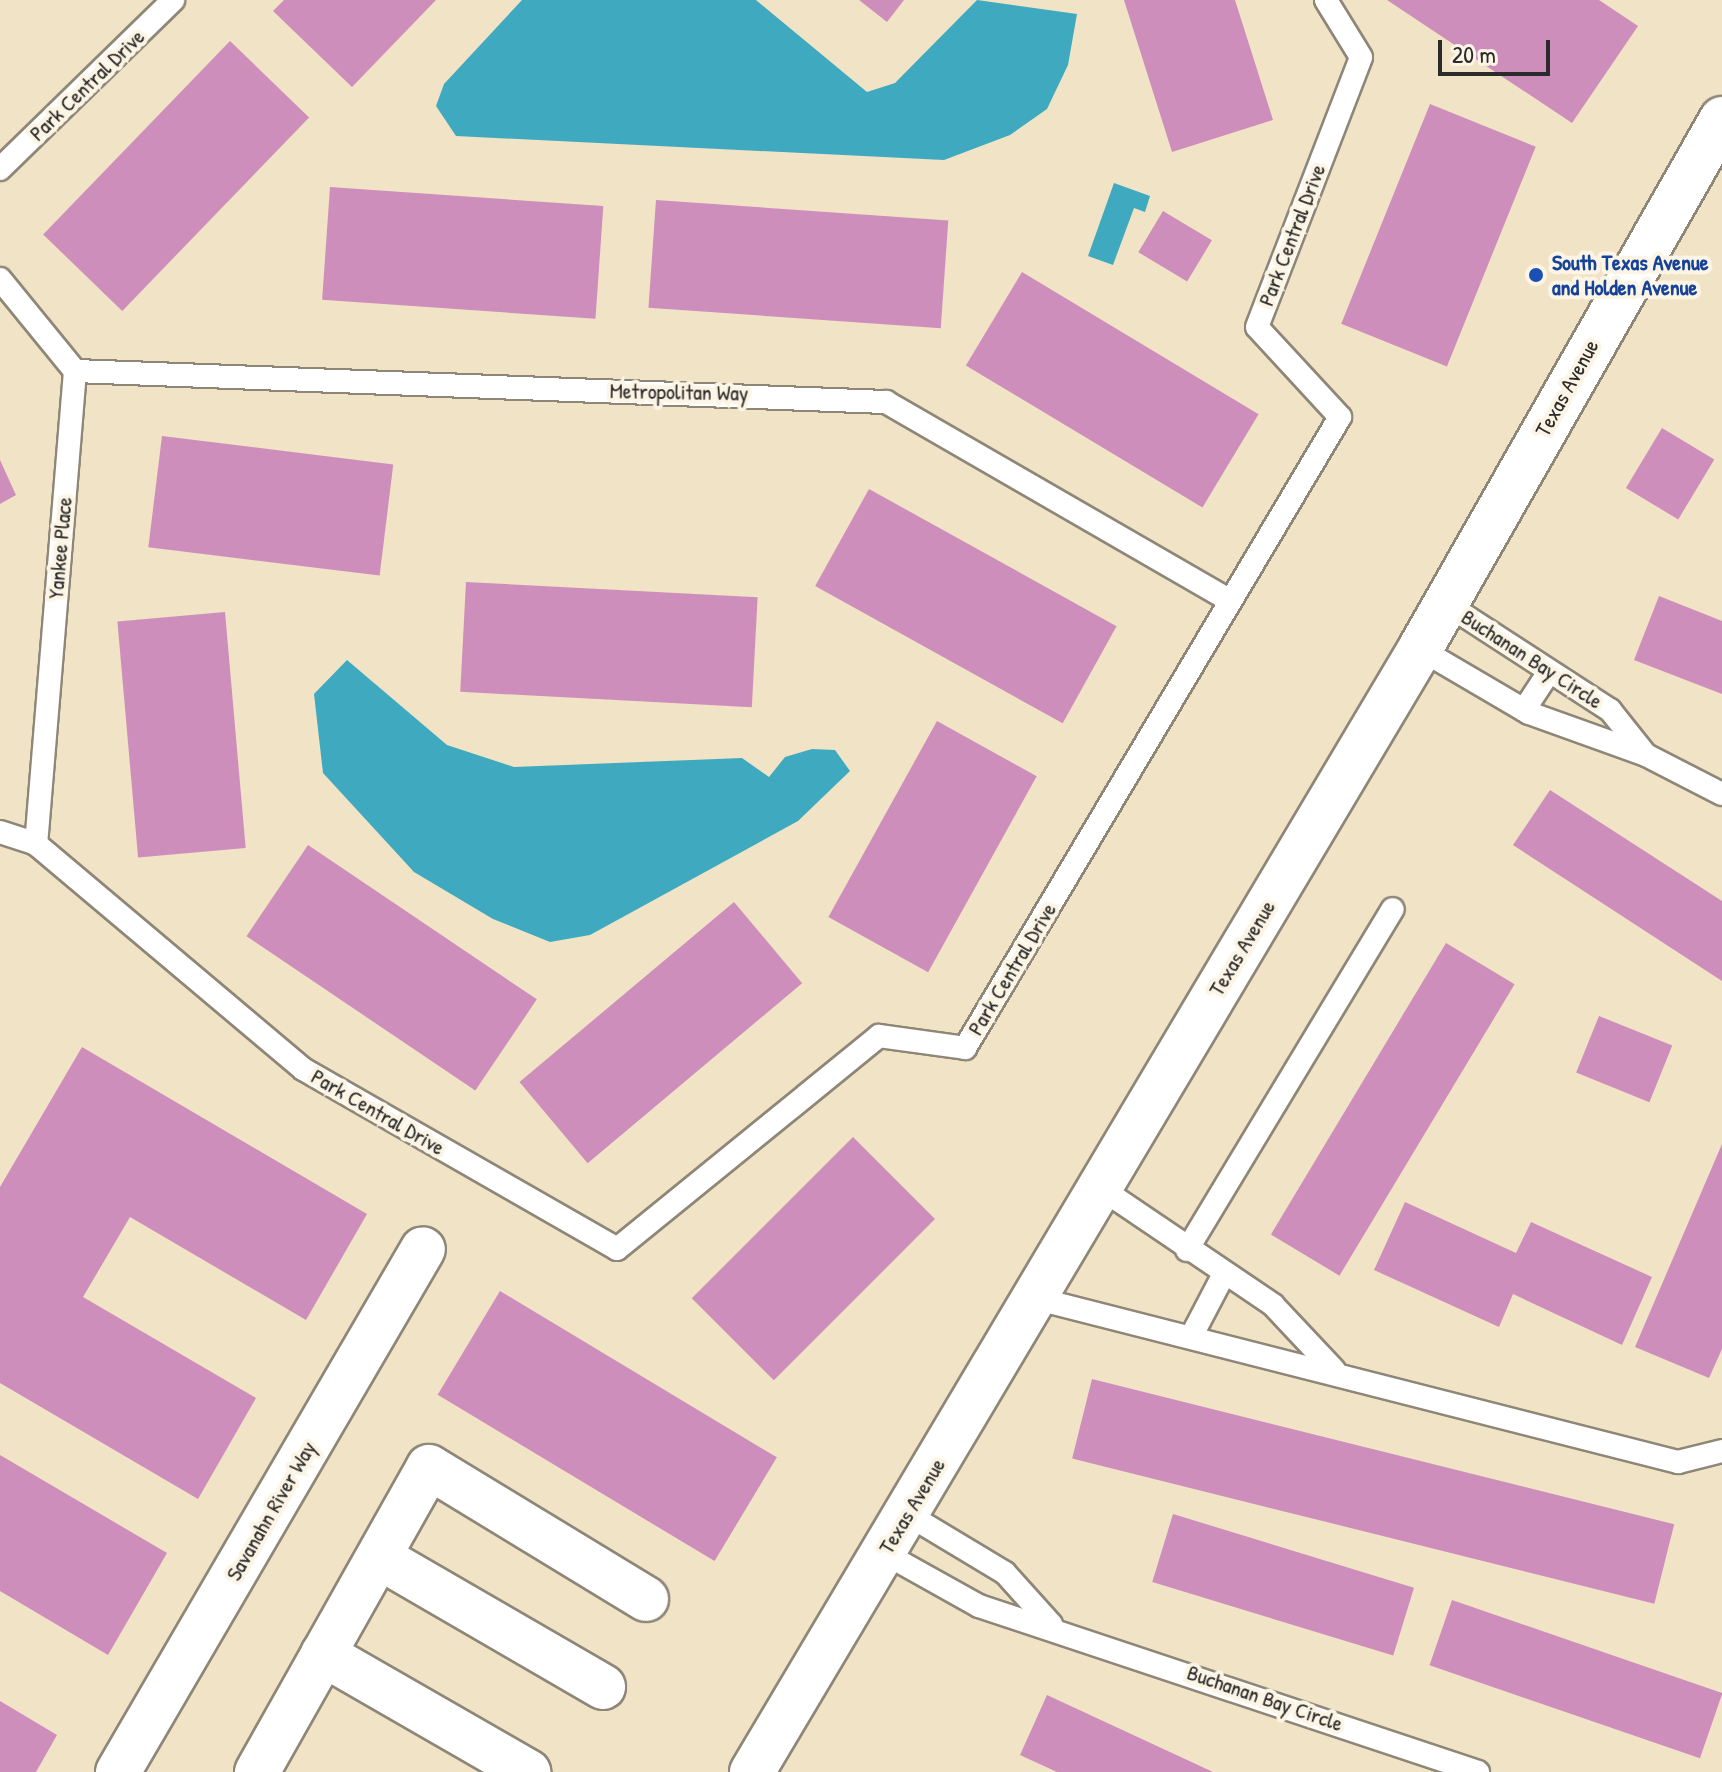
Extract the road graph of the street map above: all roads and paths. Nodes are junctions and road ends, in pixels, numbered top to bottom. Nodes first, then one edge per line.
1 (173, 0) edge
2 (1326, 0) edge
3 (1722, 119) edge
4 (0, 169) edge
5 (0, 279) edge
6 (75, 371) junction
7 (1230, 601) junction
8 (1445, 603) junction
9 (1420, 649) junction
10 (1549, 672) junction
11 (1524, 710) junction
12 (1646, 755) junction
13 (1722, 794) edge
14 (0, 832) edge
15 (36, 844) junction
16 (1393, 909) dead end
17 (1099, 1187) junction
18 (423, 1249) dead end
19 (1187, 1250) junction
20 (1224, 1274) junction
21 (1034, 1298) junction
22 (1191, 1337) junction
23 (1335, 1371) junction
24 (1722, 1451) edge
25 (907, 1514) junction
26 (884, 1553) junction
27 (379, 1557) junction
28 (646, 1599) dead end
29 (1052, 1625) junction
30 (323, 1654) junction
31 (603, 1687) dead end
32 (118, 1772) edge
33 (257, 1772) edge
34 (528, 1772) edge
35 (752, 1772) edge
36 (1478, 1772) edge

1 - 4 lane, Park Central Drive
2 - 7 lane, Park Central Drive
3 - 8 street, Texas Avenue
5 - 6 lane
6 - 7 lane, Metropolitan Way
6 - 15 lane, Yankee Place
7 - 15 lane, Park Central Drive
8 - 9 street, Texas Avenue
8 - 10 lane, Buchanan Bay Circle
9 - 11 lane, Buchanan Bay Circle
9 - 17 street, Texas Avenue
10 - 11 lane
10 - 12 lane, Buchanan Bay Circle
11 - 12 lane, Buchanan Bay Circle
12 - 13 lane, Buchanan Bay Circle
14 - 15 lane, Park Central Drive
16 - 19 lane
17 - 19 lane
17 - 21 street, Texas Avenue
18 - 32 street, Savanahn River Way
19 - 20 lane
20 - 22 lane
20 - 23 lane
21 - 22 lane
21 - 25 street, Texas Avenue
22 - 23 lane
23 - 24 lane
25 - 26 street, Texas Avenue
25 - 29 lane, Buchanan Bay Circle
26 - 29 lane, Buchanan Bay Circle
26 - 35 street, Texas Avenue
27 - 28 street
27 - 30 street
27 - 31 street
29 - 36 lane, Buchanan Bay Circle
30 - 33 street
30 - 34 street

